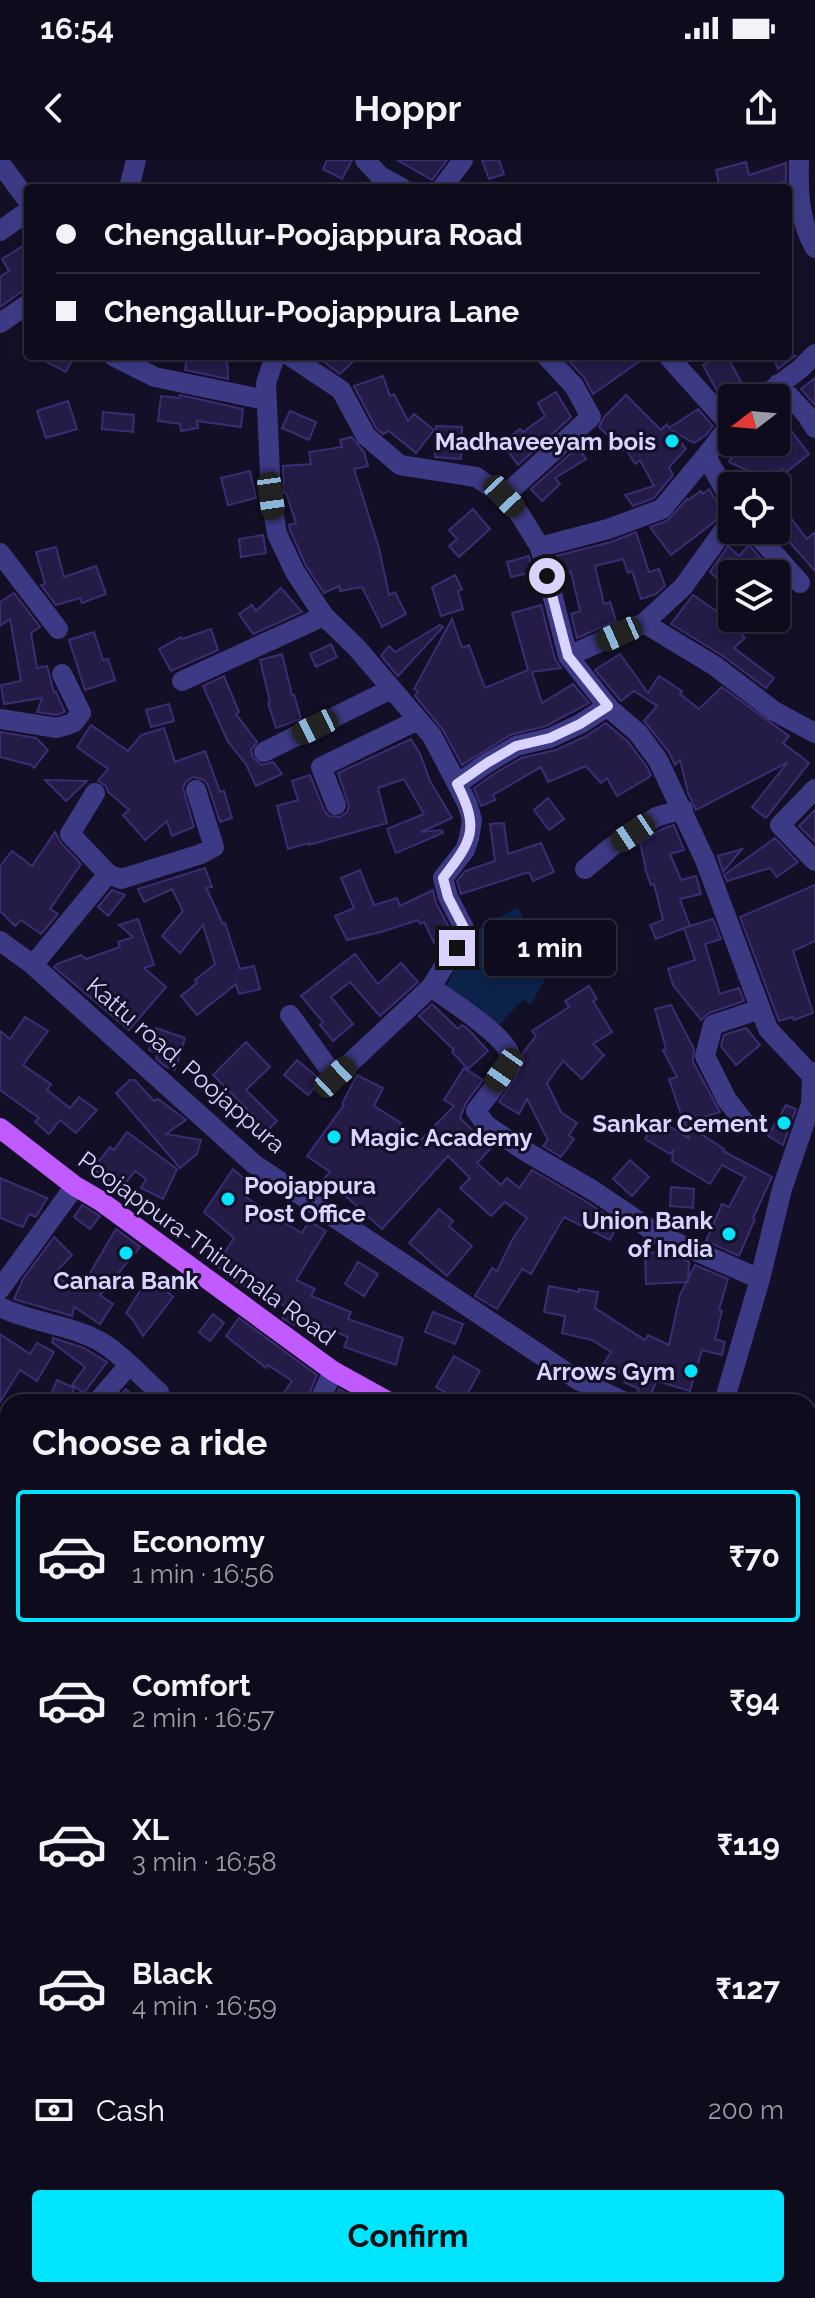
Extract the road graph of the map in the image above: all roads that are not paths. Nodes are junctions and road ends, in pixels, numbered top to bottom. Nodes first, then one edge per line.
1 (136, 160) edge
2 (365, 160) edge
3 (463, 160) edge
4 (799, 160) edge
5 (0, 163) edge
6 (130, 184) edge
7 (395, 184) edge
8 (445, 184) edge
9 (24, 196) edge
10 (24, 214) edge
11 (0, 231) edge
12 (815, 248) edge
13 (24, 306) edge
14 (2, 319) edge
15 (24, 323) edge
16 (815, 354) edge
17 (121, 360) edge
18 (274, 360) edge
19 (296, 360) edge
20 (550, 360) edge
21 (672, 360) edge
22 (778, 384) edge
23 (790, 397) edge
24 (266, 400) junction
25 (718, 409) edge
26 (815, 428) edge
27 (718, 440) edge
28 (706, 456) junction
29 (718, 478) edge
30 (504, 496) junction
31 (718, 538) edge
32 (765, 544) edge
33 (540, 547) junction
34 (0, 553) edge
35 (800, 583) dead end
36 (324, 616) junction
37 (644, 623) junction
38 (58, 629) dead end
39 (568, 656) junction
40 (62, 674) dead end
41 (182, 681) dead end
42 (391, 689) junction
43 (608, 706) junction
44 (0, 719) edge
45 (418, 720) junction
46 (815, 733) edge
47 (264, 752) dead end
48 (457, 784) junction
49 (815, 789) edge
50 (196, 790) dead end
51 (95, 793) dead end
52 (336, 805) dead end
53 (683, 809) junction
54 (815, 861) edge
55 (585, 869) dead end
56 (108, 874) junction
57 (0, 941) edge
58 (33, 965) junction
59 (431, 987) junction
60 (760, 1009) junction
61 (290, 1015) dead end
62 (813, 1074) edge
63 (745, 1123) dead end
64 (0, 1128) edge
65 (807, 1135) edge
66 (75, 1186) junction
67 (760, 1279) junction
68 (0, 1289) edge
69 (0, 1307) edge
70 (129, 1365) junction
71 (333, 1371) junction
72 (159, 1392) dead end
73 (104, 1394) edge
74 (323, 1394) edge
75 (375, 1394) edge
76 (608, 1394) edge
77 (726, 1394) edge

1 - 6 street
2 - 7 street
3 - 8 street
4 - 12 street
5 - 9 street
10 - 11 street
13 - 14 street
14 - 15 street
16 - 22 street
17 - 24 street
18 - 24 street
19 - 30 street
20 - 30 street
21 - 25 street
23 - 26 street
24 - 36 street
27 - 28 street
28 - 29 street
28 - 33 street
30 - 33 street
31 - 37 street
32 - 35 street
33 - 39 street
34 - 38 street
36 - 41 street
36 - 42 street
37 - 39 street
37 - 46 street
39 - 43 street
40 - 44 street
42 - 45 street
42 - 47 street
43 - 48 street
43 - 53 street
45 - 48 street
45 - 52 street
48 - 59 street
49 - 54 street
50 - 56 street
51 - 56 street
53 - 55 street
53 - 60 street
56 - 58 street
57 - 58 street, Kattu road, Poojappura
58 - 76 street, Kattu road, Poojappura
59 - 61 street
59 - 67 street
60 - 62 street
60 - 63 street
62 - 65 street
64 - 66 main road, Poojappura-Thirumala Road
65 - 67 street
66 - 68 street
66 - 71 main road, Poojappura-Thirumala Road
67 - 77 street
69 - 70 street
70 - 72 street
70 - 73 street
71 - 74 street
71 - 75 main road, Poojappura-Thirumala Road

